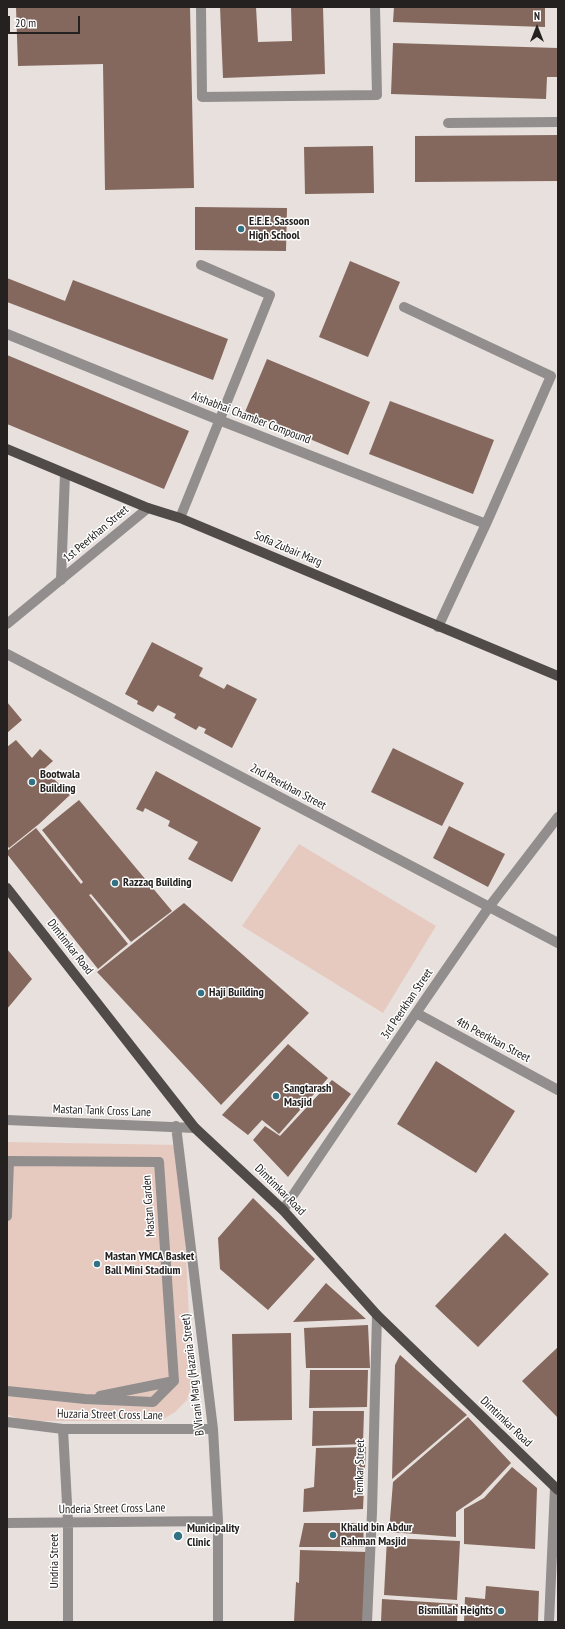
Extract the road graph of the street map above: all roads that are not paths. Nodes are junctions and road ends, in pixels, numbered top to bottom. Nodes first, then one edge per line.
1 (201, 7) edge
2 (375, 7) edge
3 (558, 122) edge
4 (448, 123) dead end
5 (201, 265) dead end
6 (404, 307) dead end
7 (7, 334) edge
8 (219, 420) junction
9 (7, 449) edge
10 (65, 474) junction
11 (148, 508) junction
12 (180, 518) junction
13 (486, 524) junction
14 (61, 580) junction
15 (7, 624) edge
16 (438, 626) junction
17 (7, 654) edge
18 (558, 676) edge
19 (558, 817) edge
20 (7, 888) edge
21 (489, 907) junction
22 (558, 943) edge
23 (416, 1013) junction
24 (558, 1090) edge
25 (7, 1120) edge
26 (176, 1126) junction
27 (195, 1128) junction
28 (283, 1210) junction
29 (7, 1216) edge
30 (377, 1314) junction
31 (174, 1381) junction
32 (7, 1391) edge
33 (85, 1399) junction
34 (7, 1422) edge
35 (63, 1429) junction
36 (213, 1429) junction
37 (557, 1489) edge
38 (218, 1520) junction
39 (68, 1522) junction
40 (7, 1523) edge
41 (68, 1622) edge
42 (218, 1622) edge
43 (367, 1622) edge
44 (548, 1622) edge

1 - 2 street
3 - 4 street
5 - 8 street
6 - 13 street
7 - 8 street, Aishabhai Chamber Compound
8 - 12 street
8 - 13 street, Aishabhai Chamber Compound
9 - 10 main road, Sofia Zubair Marg
10 - 11 main road, Sofia Zubair Marg
10 - 14 street, 1st Peerkhan Street
11 - 12 main road, Sofia Zubair Marg
11 - 14 street, 1st Peerkhan Street
12 - 16 main road, Sofia Zubair Marg
13 - 16 street
14 - 15 street, 1st Peerkhan Street
16 - 18 main road, Sofia Zubair Marg
17 - 21 street, 2nd Peerkhan Street
19 - 21 street, 3rd Peerkhan Street
20 - 27 main road, Dimtimkar Road
21 - 22 street, 2nd Peerkhan Street
21 - 23 street, 3rd Peerkhan Street
23 - 24 street, 4th Peerkhan Street
23 - 28 street, 3rd Peerkhan Street
25 - 26 street, Mastan Tank Cross Lane
26 - 27 street, Mastan Tank Cross Lane
26 - 36 street, B Virani Marg (Hazaria Street)
27 - 28 main road, Dimtimkar Road
28 - 30 main road, Dimtimkar Road
29 - 31 street, Mastan Garden
30 - 37 main road, Dimtimkar Road
30 - 43 street, Temkar Street
31 - 33 street
31 - 33 street
32 - 33 street
34 - 35 street, Huzaria Street Cross Lane
35 - 36 street, Huzaria Street Cross Lane
35 - 39 street, Undria Street
36 - 38 street, B Virani Marg (Hazaria Street)
37 - 44 street
38 - 39 street, Underia Street Cross Lane
38 - 42 street, B Virani Marg (Hazaria Street)
39 - 40 street, Underia Street Cross Lane
39 - 41 street, Undria Street

